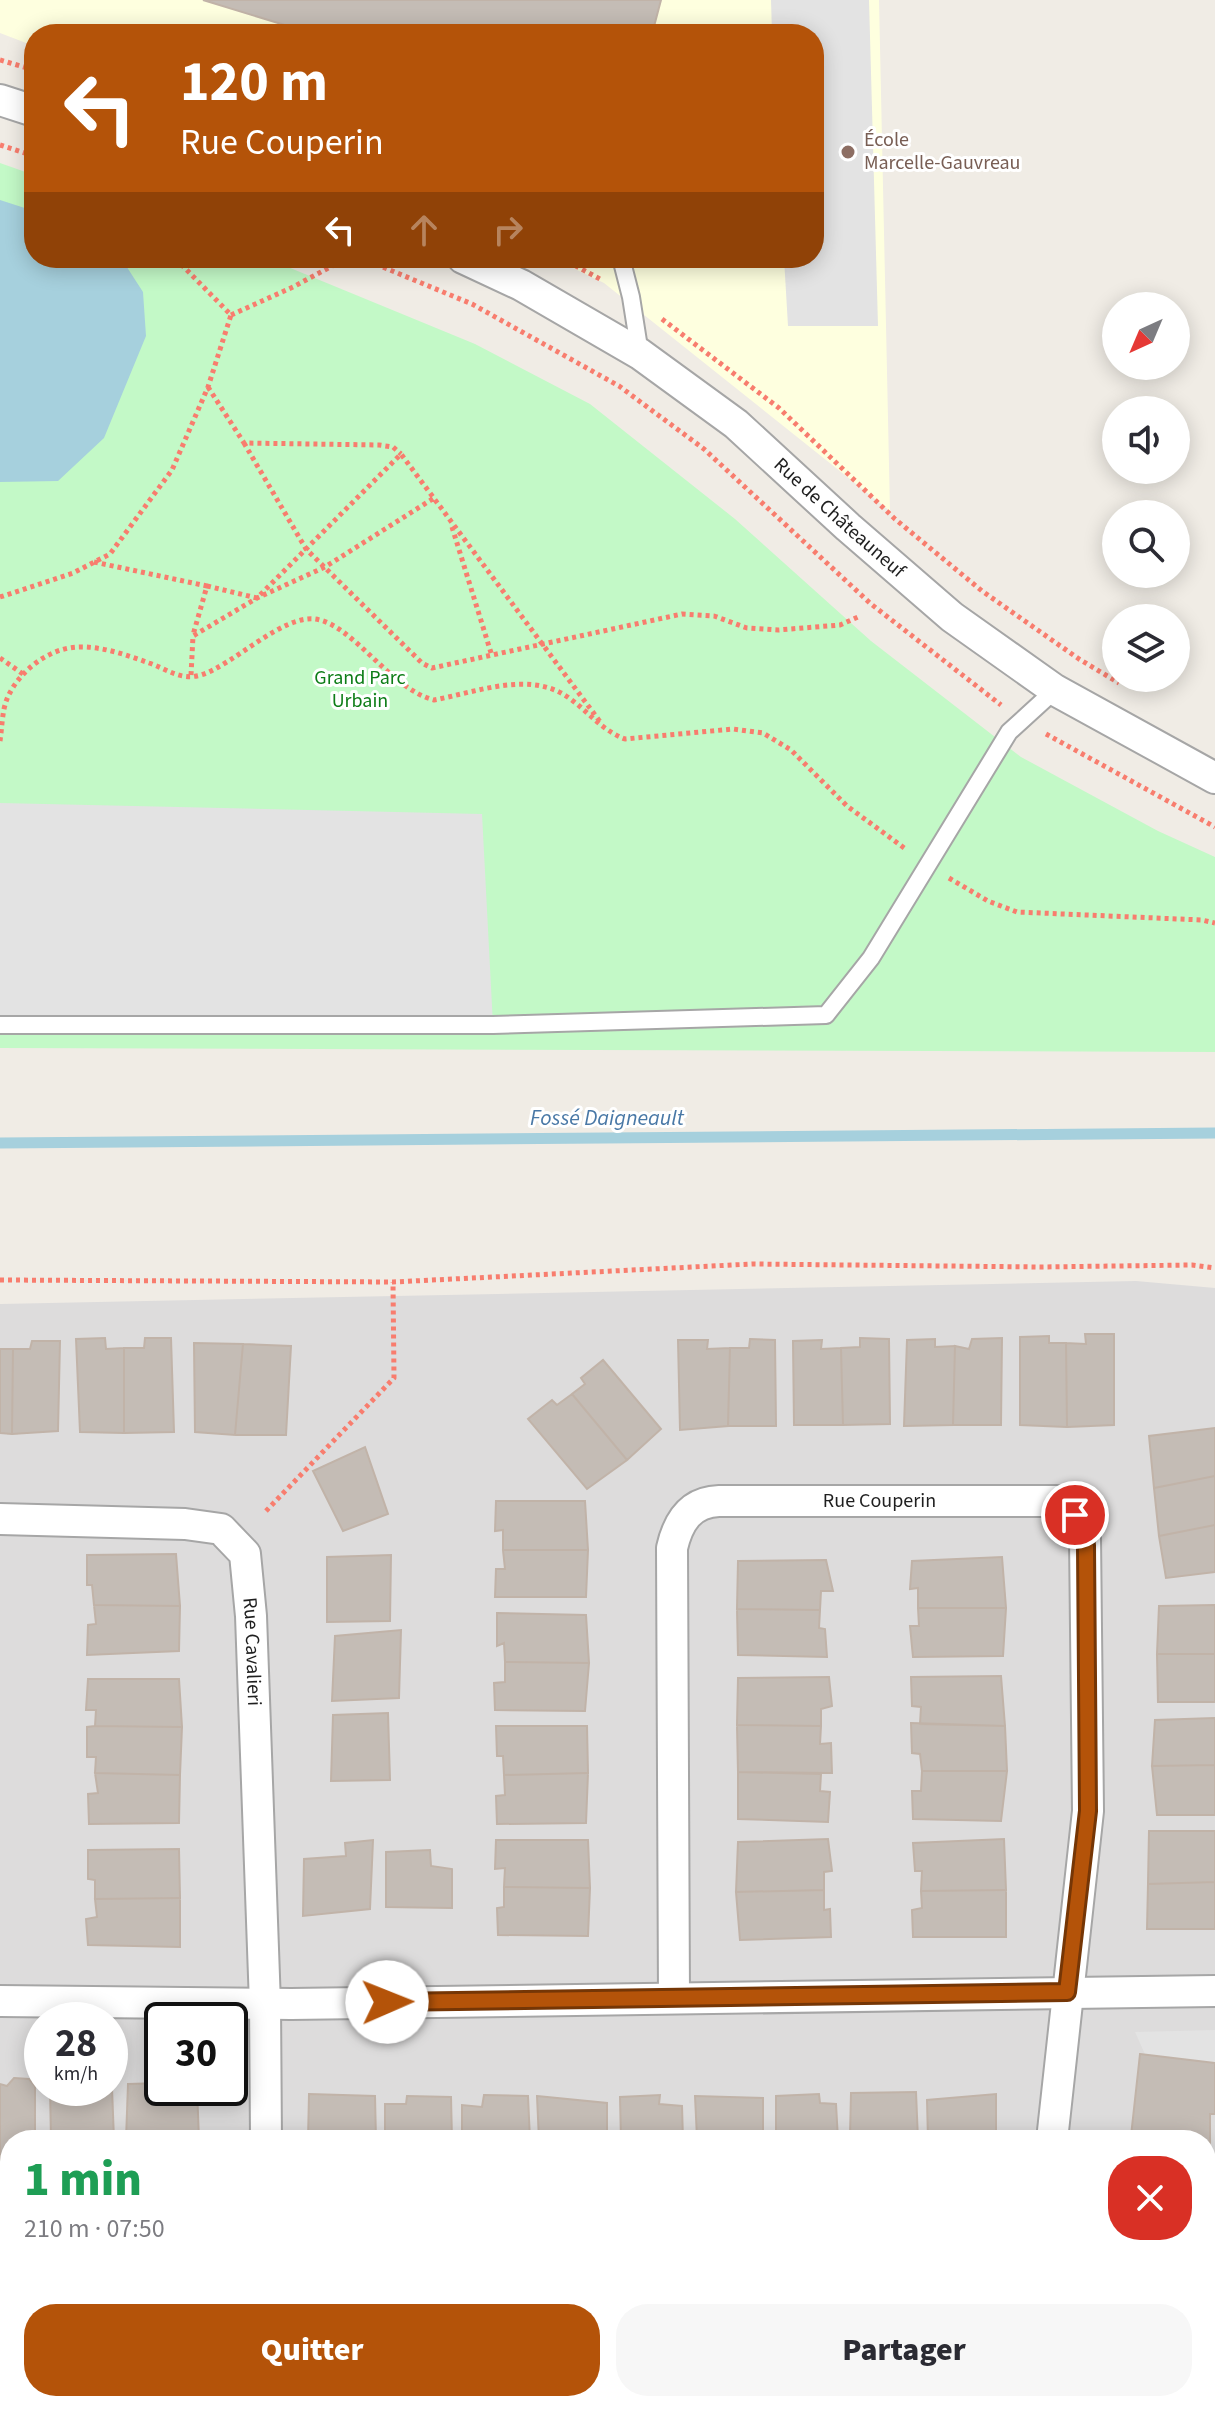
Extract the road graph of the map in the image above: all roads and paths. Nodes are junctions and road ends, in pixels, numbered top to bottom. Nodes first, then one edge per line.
1 (0, 60) edge
2 (24, 67) edge
3 (0, 100) edge
4 (24, 108) edge
5 (0, 145) edge
6 (24, 153) edge
7 (185, 268) edge
8 (328, 268) edge
9 (389, 268) edge
10 (484, 268) edge
11 (580, 268) edge
12 (624, 268) edge
13 (609, 283) dead end
14 (231, 315) junction
15 (669, 323) dead end
16 (640, 354) junction
17 (208, 387) junction
18 (244, 443) junction
19 (401, 454) junction
20 (434, 498) junction
21 (450, 520) junction
22 (306, 549) junction
23 (94, 562) junction
24 (325, 567) junction
25 (207, 586) junction
26 (0, 597) edge
27 (257, 598) junction
28 (858, 617) dead end
29 (193, 636) junction
30 (542, 644) junction
31 (492, 656) junction
32 (0, 658) edge
33 (1102, 673) edge
34 (23, 674) junction
35 (191, 675) junction
36 (1055, 690) junction
37 (1022, 720) junction
38 (609, 733) junction
39 (0, 741) edge
40 (1215, 778) edge
41 (1215, 827) edge
42 (928, 865) junction
43 (1215, 923) edge
44 (0, 1025) edge
45 (1215, 1268) edge
46 (0, 1280) edge
47 (393, 1282) junction
48 (266, 1511) dead end
49 (0, 1519) edge
50 (1215, 1991) edge
51 (1067, 1992) junction
52 (674, 1997) junction
53 (0, 2001) edge
54 (265, 2004) junction
55 (266, 2130) edge
56 (1053, 2130) edge

1 - 2 path
3 - 4 street
5 - 6 path
7 - 14 path
8 - 14 path
9 - 37 path
10 - 16 street, Rue de Châteauneuf
11 - 13 path
12 - 16 lane
14 - 17 path
15 - 33 path
16 - 36 street, Rue de Châteauneuf
17 - 18 path
17 - 23 path
18 - 19 path
18 - 22 path
19 - 20 path
19 - 22 path
20 - 21 path
20 - 24 path
21 - 30 path
21 - 31 path
22 - 24 path
22 - 27 path
23 - 25 path
23 - 26 path
24 - 27 path
24 - 31 path
25 - 27 path
25 - 29 path
27 - 29 path
28 - 30 path
29 - 35 path
30 - 31 path
30 - 38 path
32 - 34 path
34 - 35 path
34 - 39 path
35 - 38 path
36 - 37 lane
36 - 40 street, Rue de Châteauneuf
37 - 41 path
37 - 42 lane
38 - 42 path
42 - 43 path
42 - 44 lane
45 - 47 path
46 - 47 path
47 - 48 path
49 - 54 street, Rue Cavalieri
50 - 51 street
51 - 52 street
51 - 52 street, Rue Couperin
51 - 56 street
52 - 54 street
53 - 54 street
54 - 55 street, Rue Cavalieri

